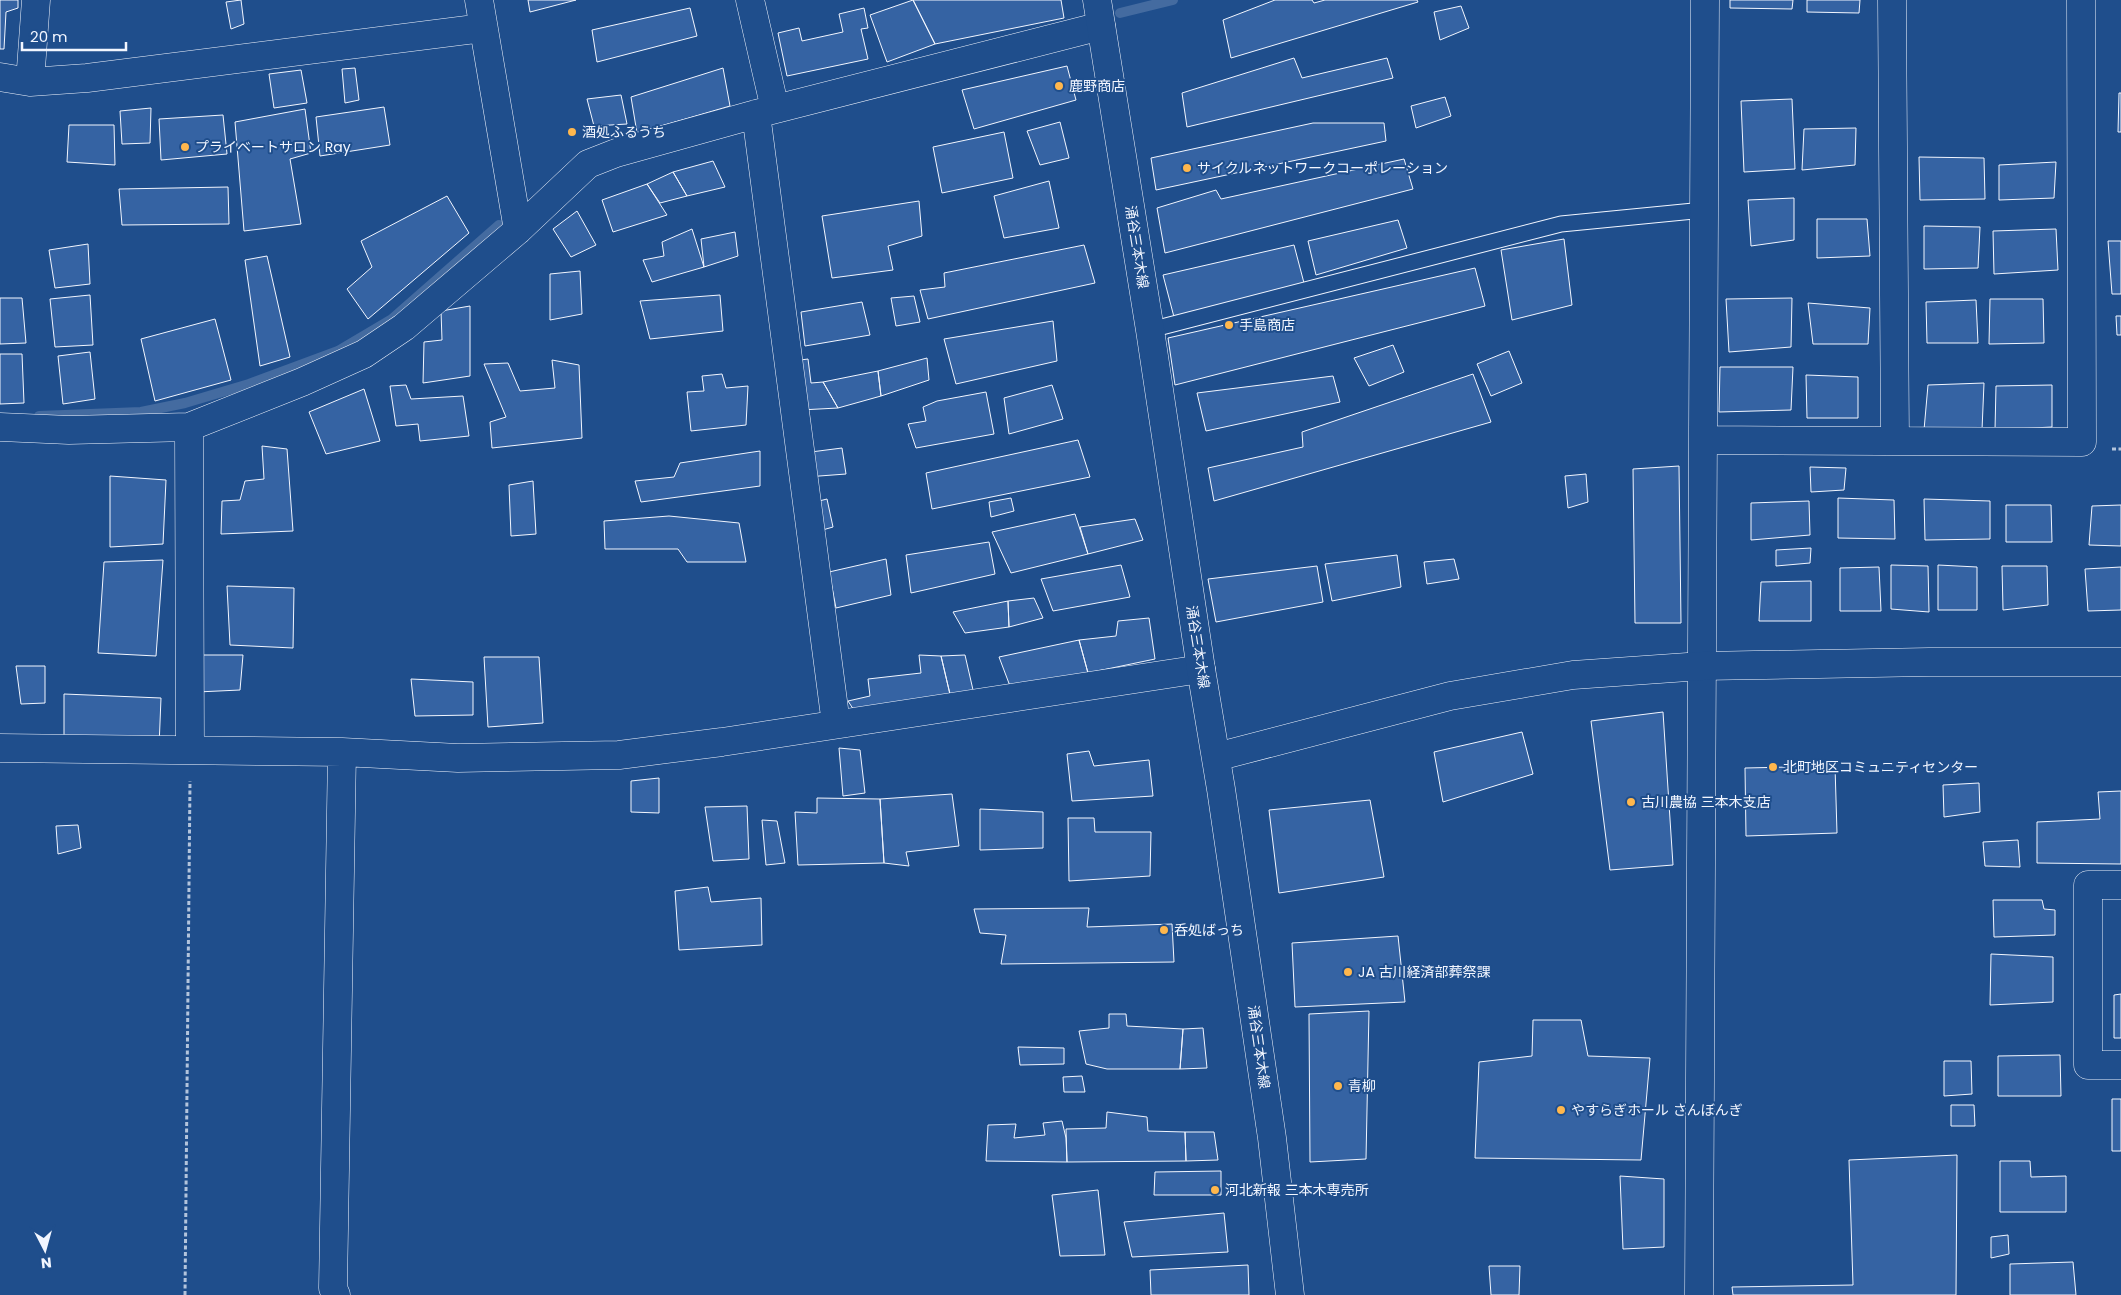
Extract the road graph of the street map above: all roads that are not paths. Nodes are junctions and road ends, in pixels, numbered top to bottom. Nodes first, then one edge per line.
1 (36, 0) edge
2 (479, 0) edge
3 (750, 0) edge
4 (1705, 0) edge
5 (1892, 0) edge
6 (2081, 0) edge
7 (1099, 13) edge
8 (483, 28) junction
9 (0, 77) edge
10 (30, 82) junction
11 (766, 112) junction
12 (1704, 210) junction
13 (518, 230) junction
14 (1150, 330) junction
15 (0, 427) edge
16 (189, 427) junction
17 (1703, 440) junction
18 (1895, 441) junction
19 (2121, 662) edge
20 (1702, 666) junction
21 (1201, 669) junction
22 (836, 724) junction
23 (0, 748) edge
24 (190, 749) junction
25 (342, 752) junction
26 (1216, 757) junction
27 (2121, 885) edge
28 (2121, 1065) edge
29 (336, 1295) edge
30 (1290, 1295) edge
31 (1699, 1295) edge

1 - 10 street
2 - 8 street
3 - 11 street
4 - 12 street
5 - 18 street
6 - 18 street
7 - 11 street
7 - 14 street, 涌谷三本木線
8 - 10 street
8 - 13 street
9 - 10 street
11 - 13 street
11 - 22 street
12 - 14 lane
12 - 17 street
13 - 16 street
14 - 21 street, 涌谷三本木線
15 - 16 street
16 - 24 street
17 - 18 street
17 - 20 street
19 - 20 street
20 - 26 street
20 - 31 street
21 - 22 street
21 - 26 street, 涌谷三本木線
22 - 25 street
23 - 24 street
24 - 25 street
25 - 29 street
26 - 30 street, 涌谷三本木線
27 - 28 street

